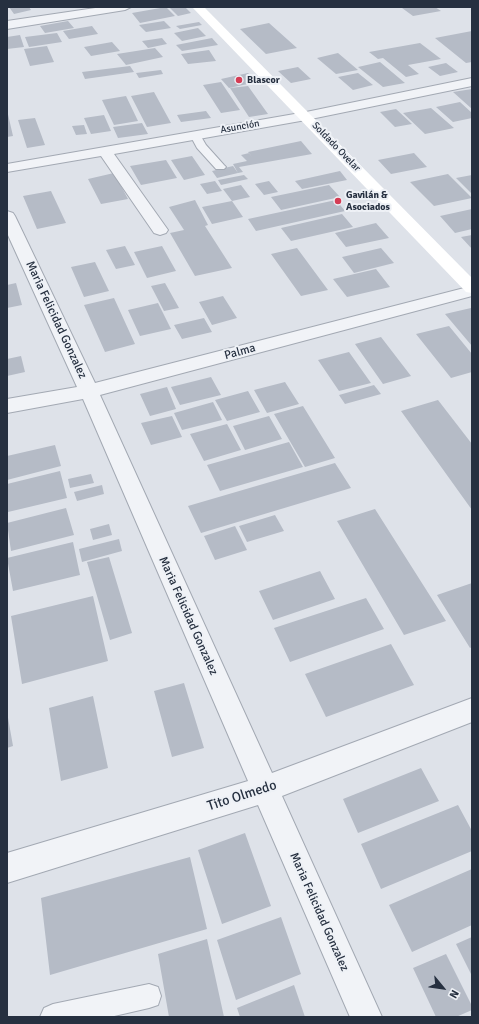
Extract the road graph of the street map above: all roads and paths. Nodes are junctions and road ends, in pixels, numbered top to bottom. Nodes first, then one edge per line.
1 (125, 7) edge
2 (198, 7) edge
3 (7, 25) edge
4 (472, 82) edge
5 (306, 116) junction
6 (195, 135) junction
7 (105, 151) junction
8 (220, 167) dead end
9 (7, 168) edge
10 (7, 216) edge
11 (160, 230) dead end
12 (472, 290) edge
13 (89, 391) junction
14 (7, 406) edge
15 (472, 710) edge
16 (265, 789) junction
17 (7, 868) edge
18 (149, 996) dead end
19 (53, 1017) edge
20 (366, 1017) edge

1 - 3 street
2 - 5 main road, Soldado Ovelar
4 - 5 street, Asunción
5 - 6 street, Asunción
5 - 12 main road, Soldado Ovelar
6 - 7 street, Asunción
6 - 8 lane
7 - 9 street, Asunción
7 - 11 street
10 - 13 street, Maria Felicidad Gonzalez
12 - 13 street, Palma
13 - 14 street, Palma
13 - 16 street, Maria Felicidad Gonzalez
15 - 16 street, Tito Olmedo
16 - 17 street, Tito Olmedo
16 - 20 street, Maria Felicidad Gonzalez
18 - 19 lane

